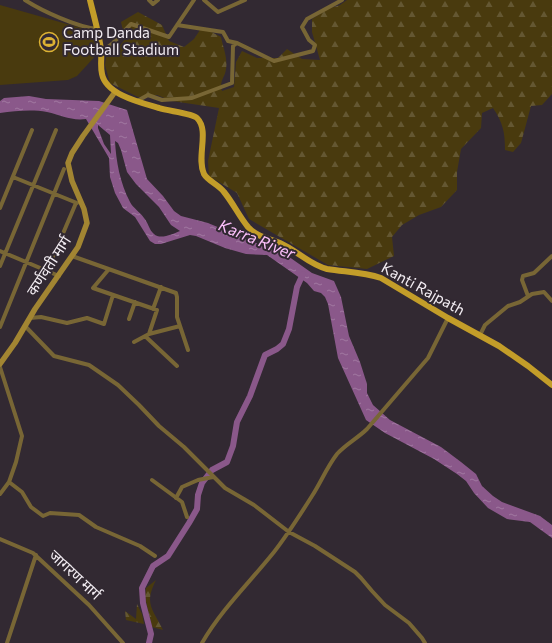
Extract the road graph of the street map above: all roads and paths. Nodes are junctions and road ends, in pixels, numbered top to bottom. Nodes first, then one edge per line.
1 (25, 0) edge
2 (90, 0) edge
3 (149, 0) edge
4 (158, 0) edge
5 (194, 0) edge
6 (204, 0) edge
7 (245, 0) edge
8 (342, 0) edge
9 (177, 25) junction
10 (97, 29) junction
11 (237, 43) junction
12 (102, 52) junction
13 (115, 92) junction
14 (136, 101) junction
15 (32, 130) dead end
16 (56, 130) dead end
17 (64, 169) dead end
18 (13, 177) junction
19 (33, 185) junction
20 (54, 194) junction
21 (78, 202) junction
22 (0, 208) edge
23 (0, 251) edge
24 (5, 253) junction
25 (72, 256) junction
26 (552, 256) edge
27 (26, 262) junction
28 (0, 266) edge
29 (109, 269) junction
30 (47, 271) junction
31 (59, 276) junction
32 (161, 287) junction
33 (113, 295) junction
34 (528, 296) junction
35 (552, 301) edge
36 (134, 302) junction
37 (153, 309) junction
38 (30, 318) junction
39 (448, 318) junction
40 (129, 319) dead end
41 (25, 326) junction
42 (180, 326) junction
43 (0, 327) edge
44 (149, 334) junction
45 (480, 335) junction
46 (145, 336) junction
47 (134, 342) dead end
48 (188, 350) dead end
49 (0, 366) edge
50 (177, 366) dead end
51 (552, 385) edge
52 (213, 476) junction
53 (152, 480) dead end
54 (9, 482) junction
55 (0, 494) edge
56 (176, 498) junction
57 (187, 517) dead end
58 (289, 532) junction
59 (0, 539) edge
60 (36, 555) junction
61 (155, 556) dead end
62 (7, 643) edge
63 (123, 643) edge
64 (202, 643) edge
65 (425, 643) edge

1 - 10 street
2 - 10 main road
3 - 4 street
5 - 9 street
6 - 7 street
8 - 11 street
9 - 11 street
9 - 12 street
10 - 12 main road
11 - 14 street
12 - 13 main road
13 - 14 main road, Kanti Rajpath
13 - 21 main road, कर्णवती मार्ग
14 - 39 main road, Kanti Rajpath
15 - 18 street
16 - 19 street
17 - 20 street
18 - 19 street
18 - 22 street
19 - 20 street
19 - 24 street
20 - 21 street
20 - 27 street
21 - 25 main road, कर्णवती मार्ग
21 - 30 street
23 - 24 street
24 - 27 street
24 - 28 street
25 - 29 street
25 - 31 main road, कर्णवती मार्ग
26 - 34 street
27 - 30 street
27 - 43 street
29 - 32 street
29 - 33 street
30 - 31 street
31 - 38 main road, कर्णवती मार्ग
32 - 37 street
32 - 42 street
33 - 36 street
33 - 38 street
34 - 35 street
34 - 45 street
36 - 37 street
36 - 40 street
37 - 44 street
38 - 41 main road, कर्णवती मार्ग
39 - 45 main road, Kanti Rajpath
39 - 58 street
41 - 49 main road, कर्णवती मार्ग
41 - 52 street
42 - 44 street
42 - 48 street
44 - 46 street
45 - 51 main road, Kanti Rajpath
46 - 47 street
46 - 50 street
49 - 54 street
52 - 56 street
52 - 58 street
53 - 56 street
54 - 55 street
54 - 61 street
56 - 57 street
58 - 64 street
58 - 65 street
59 - 60 street, जागरण मार्ग
60 - 62 street
60 - 63 street, जागरण मार्ग

